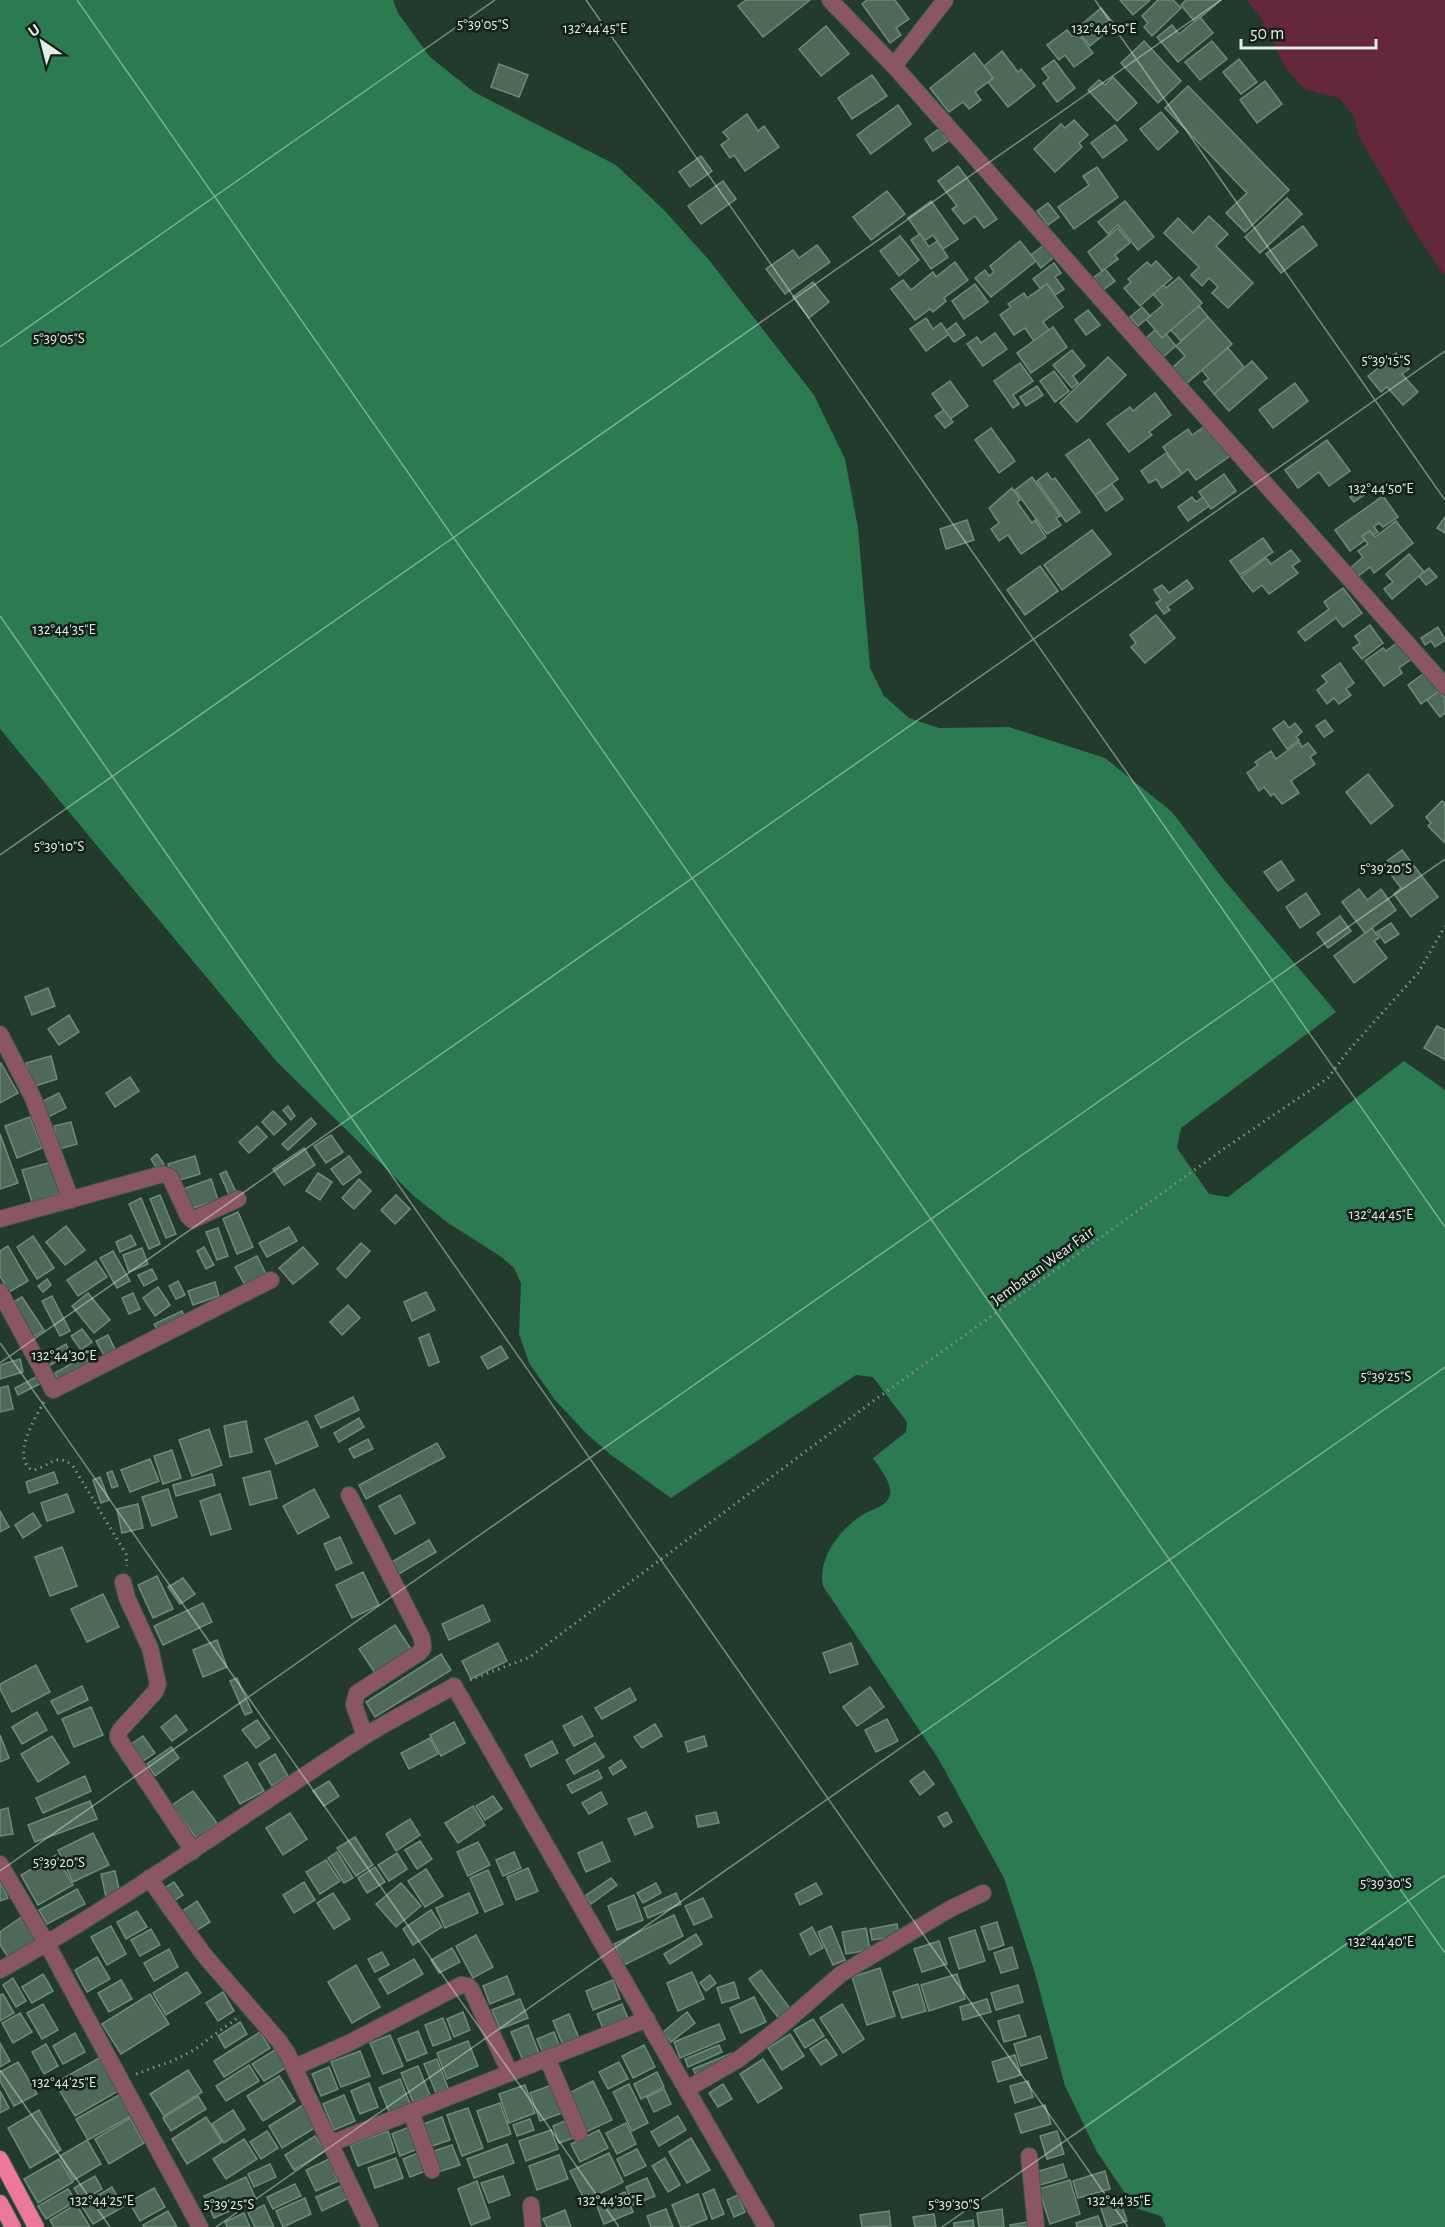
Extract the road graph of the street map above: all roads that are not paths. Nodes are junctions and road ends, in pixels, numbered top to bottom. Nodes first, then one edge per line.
1 (830, 0) edge
2 (945, 0) edge
3 (894, 66) junction
4 (1445, 686) edge
5 (0, 1034) edge
6 (238, 1199) dead end
7 (71, 1200) junction
8 (0, 1219) edge
9 (271, 1280) dead end
10 (0, 1292) edge
11 (349, 1495) dead end
12 (123, 1582) road end
13 (365, 1736) junction
14 (193, 1851) junction
15 (0, 1864) edge
16 (149, 1878) junction
17 (983, 1893) dead end
18 (46, 1944) junction
19 (0, 1970) edge
20 (647, 2019) junction
21 (547, 2058) junction
22 (295, 2067) junction
23 (510, 2073) junction
24 (687, 2089) junction
25 (411, 2112) junction
26 (579, 2133) dead end
27 (332, 2144) junction
28 (1029, 2156) dead end
29 (0, 2159) edge
30 (432, 2170) dead end
31 (0, 2203) edge
32 (531, 2205) dead end
33 (13, 2227) edge
34 (36, 2227) edge
35 (200, 2227) edge
36 (370, 2227) edge
37 (533, 2227) edge
38 (766, 2227) edge
39 (1036, 2227) edge

1 - 3 street
2 - 3 street
3 - 4 street
5 - 7 street
6 - 7 street
7 - 8 street
9 - 10 street
11 - 13 street
12 - 14 street
13 - 14 street
13 - 20 street
14 - 16 street
15 - 18 street
16 - 18 street
16 - 22 street
17 - 24 street
18 - 19 street
18 - 35 street
20 - 21 street
20 - 24 street
21 - 23 street
21 - 26 street
22 - 23 street
22 - 27 street
23 - 25 street
24 - 38 street
25 - 27 street
25 - 30 street
27 - 36 street
28 - 39 street
29 - 34 highway
31 - 33 highway
32 - 37 street

